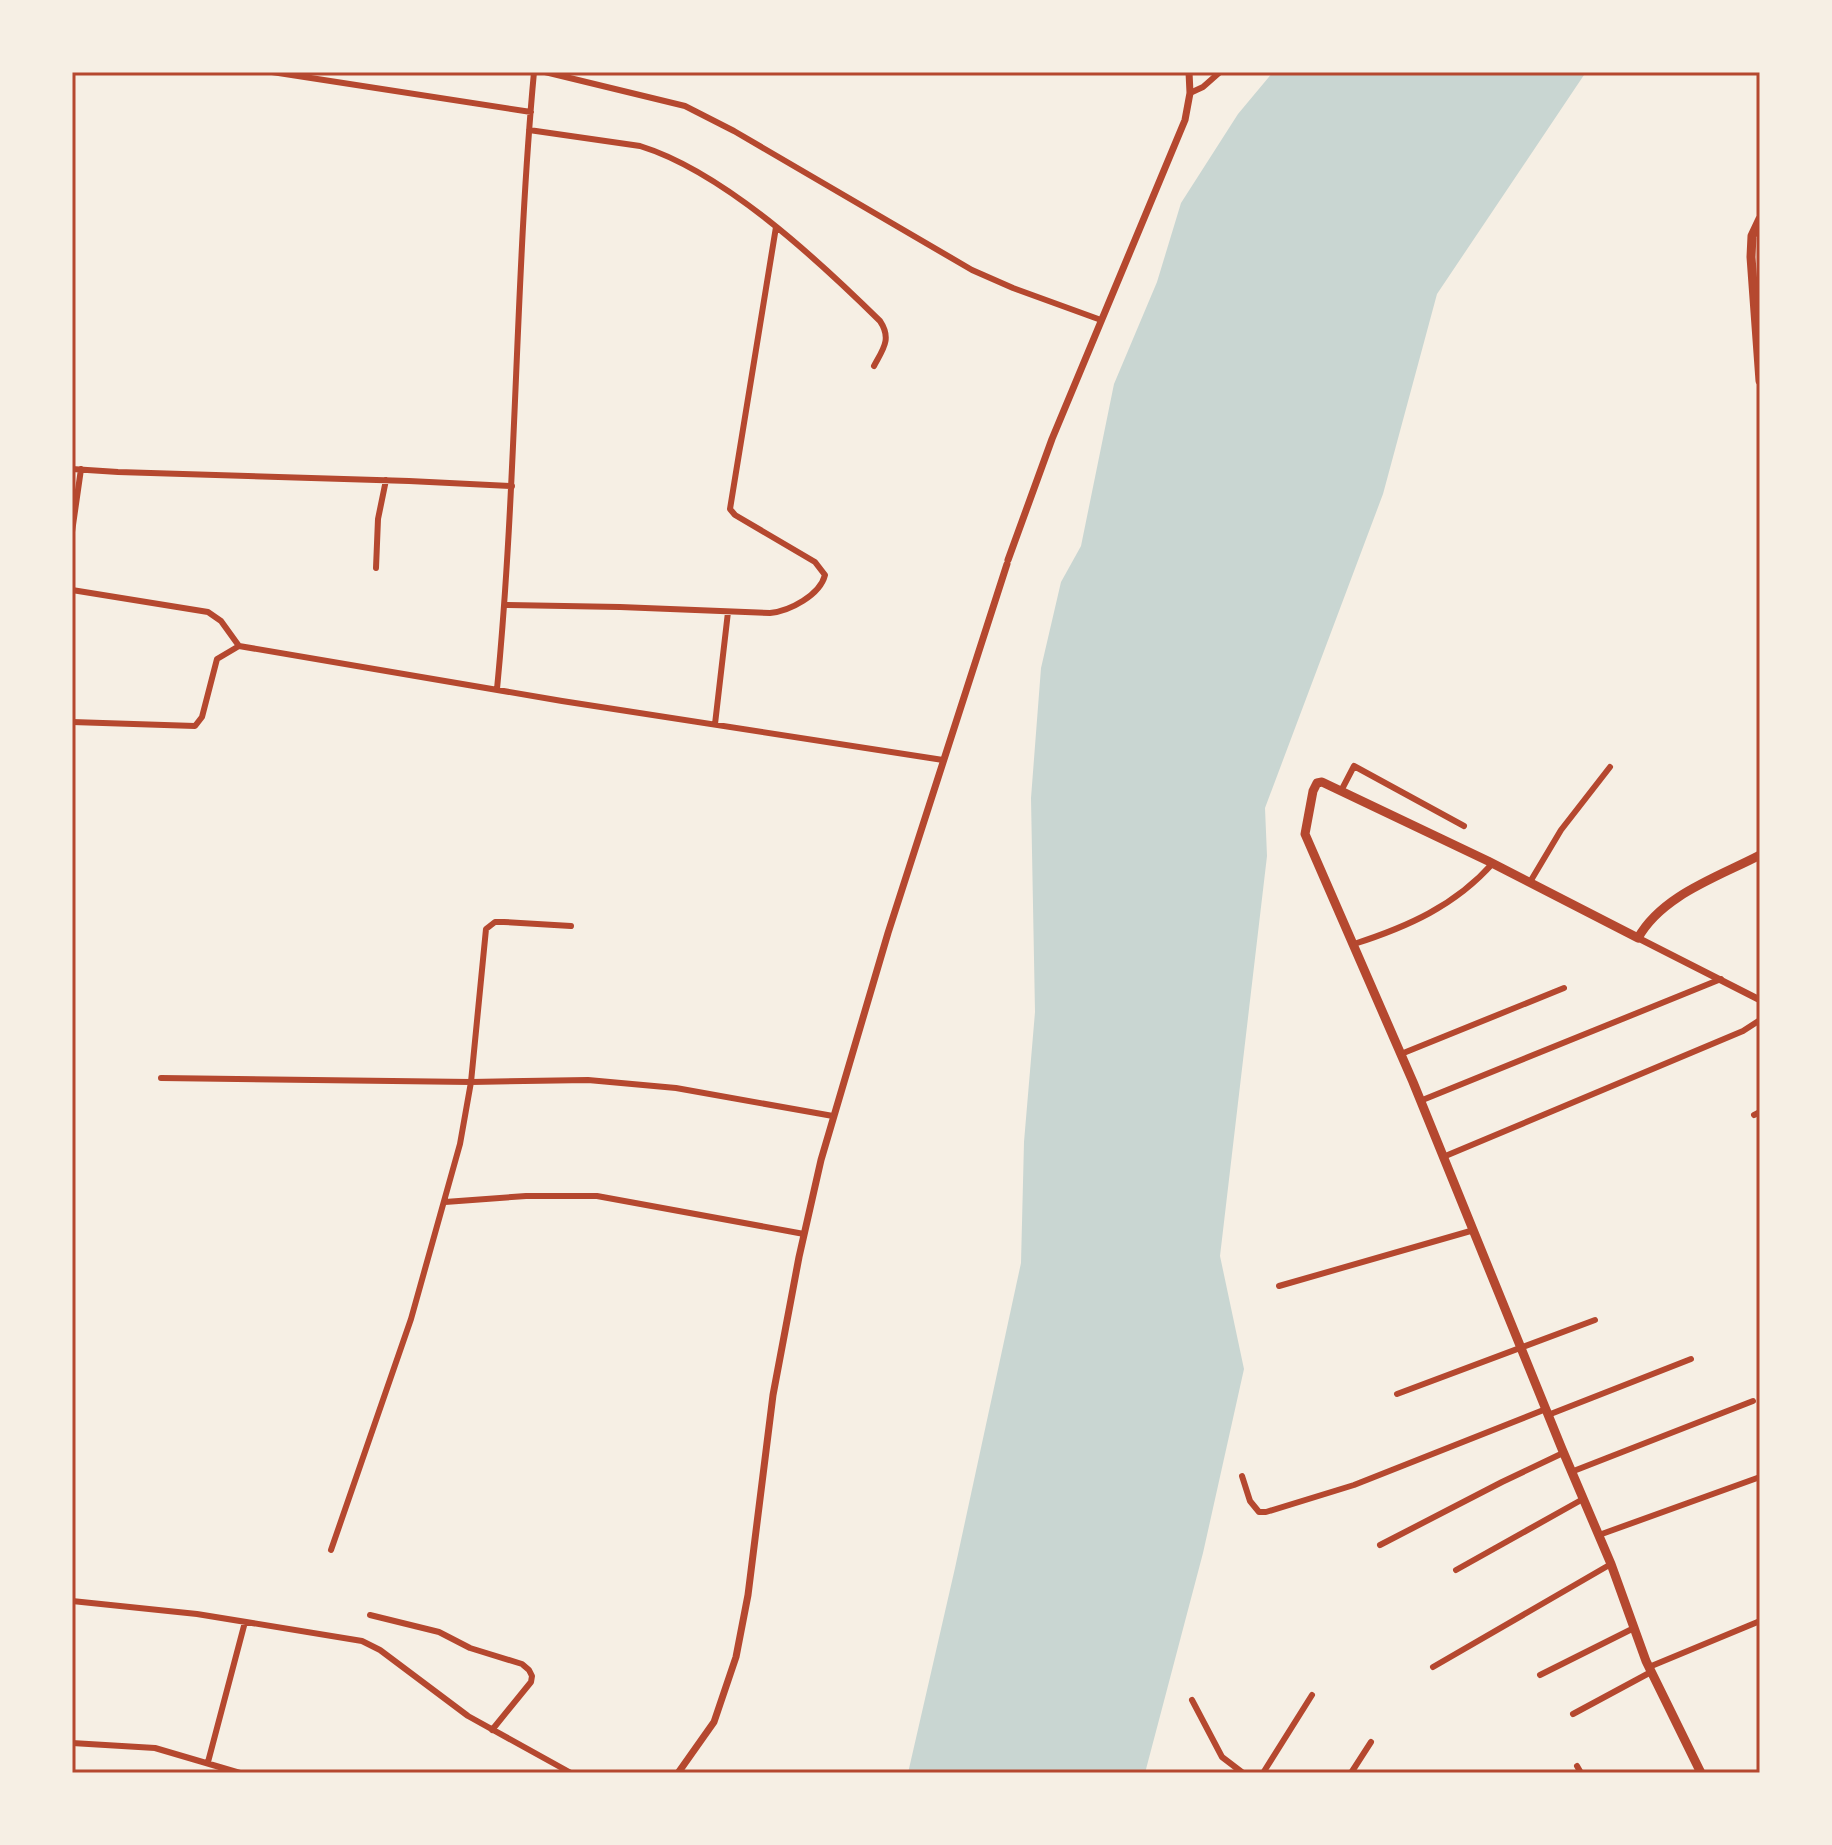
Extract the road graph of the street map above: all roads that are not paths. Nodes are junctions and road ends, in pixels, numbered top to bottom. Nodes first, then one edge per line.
1 (272, 72) edge
2 (534, 72) edge
3 (545, 72) edge
4 (1189, 72) edge
5 (1220, 72) edge
6 (1190, 93) junction
7 (531, 112) junction
8 (529, 130) junction
9 (1760, 219) edge
10 (776, 227) junction
11 (1101, 320) junction
12 (874, 366) dead end
13 (1760, 381) edge
14 (72, 469) edge
15 (81, 469) junction
16 (386, 480) junction
17 (512, 486) junction
18 (72, 532) edge
19 (376, 568) dead end
20 (72, 590) edge
21 (505, 605) junction
22 (728, 612) junction
23 (239, 646) junction
24 (497, 689) junction
25 (72, 722) edge
26 (715, 724) junction
27 (943, 760) junction
28 (1610, 767) dead end
29 (1341, 791) junction
30 (1464, 826) dead end
31 (1760, 855) edge
32 (1493, 863) junction
33 (1534, 874) junction
34 (571, 926) dead end
35 (1638, 938) junction
36 (1354, 944) junction
37 (1721, 979) junction
38 (1564, 988) dead end
39 (1760, 1000) edge
40 (1760, 1020) edge
41 (1401, 1054) junction
42 (161, 1078) dead end
43 (471, 1082) junction
44 (1420, 1101) junction
45 (833, 1116) junction
46 (1443, 1157) junction
47 (445, 1202) junction
48 (1474, 1230) junction
49 (804, 1234) junction
50 (1279, 1286) dead end
51 (1595, 1320) dead end
52 (1521, 1345) junction
53 (1691, 1359) dead end
54 (1397, 1394) dead end
55 (1753, 1401) dead end
56 (1547, 1412) junction
57 (1563, 1453) junction
58 (1571, 1472) junction
59 (1242, 1476) dead end
60 (1760, 1477) edge
61 (1583, 1499) junction
62 (1599, 1535) junction
63 (1380, 1545) dead end
64 (331, 1550) dead end
65 (1611, 1564) junction
66 (1456, 1570) dead end
67 (72, 1601) edge
68 (370, 1615) dead end
69 (1760, 1621) edge
70 (245, 1622) junction
71 (1634, 1628) junction
72 (1433, 1667) dead end
73 (1650, 1670) junction
74 (1540, 1675) dead end
75 (1312, 1695) dead end
76 (1192, 1700) dead end
77 (1573, 1714) dead end
78 (492, 1730) junction
79 (1371, 1742) dead end
80 (72, 1743) edge
81 (208, 1762) junction
82 (240, 1773) edge
83 (571, 1773) edge
84 (678, 1773) edge
85 (1243, 1773) edge
86 (1263, 1773) edge
87 (1351, 1773) edge
88 (1701, 1773) edge

1 - 7 street
2 - 7 street
3 - 11 street
4 - 6 street
5 - 6 street
6 - 11 street
7 - 8 street
8 - 10 street
8 - 17 street
9 - 13 main road
10 - 12 street
10 - 22 street
11 - 27 street
14 - 15 street
15 - 16 street
15 - 18 street
16 - 17 street
16 - 19 street
17 - 21 street
20 - 23 street
21 - 22 street
21 - 24 street
22 - 26 street
23 - 24 street
23 - 25 street
24 - 26 street
26 - 27 street
27 - 45 street
28 - 33 street
29 - 30 street
29 - 32 main road
29 - 36 main road
31 - 35 main road
32 - 33 main road
32 - 36 street
33 - 35 main road
34 - 43 street
35 - 37 street
36 - 41 main road
37 - 39 street
37 - 44 street
38 - 41 street
40 - 46 street
41 - 44 main road
42 - 43 street
43 - 45 street
43 - 47 street
44 - 46 main road
45 - 49 street
46 - 48 main road
47 - 49 street
47 - 64 street
48 - 50 street
48 - 52 main road
49 - 84 street
51 - 52 street
52 - 54 street
52 - 56 main road
53 - 56 street
55 - 58 street
56 - 57 main road
56 - 59 street
57 - 58 main road
57 - 63 street
58 - 61 main road
60 - 62 street
61 - 62 main road
61 - 66 street
62 - 65 main road
65 - 71 main road
65 - 72 street
67 - 70 street
68 - 78 street
69 - 73 street
70 - 78 street
70 - 81 street
71 - 73 main road
71 - 74 street
73 - 77 street
73 - 88 main road
75 - 86 street
76 - 85 street
78 - 83 street
79 - 87 street
80 - 81 street
81 - 82 street

